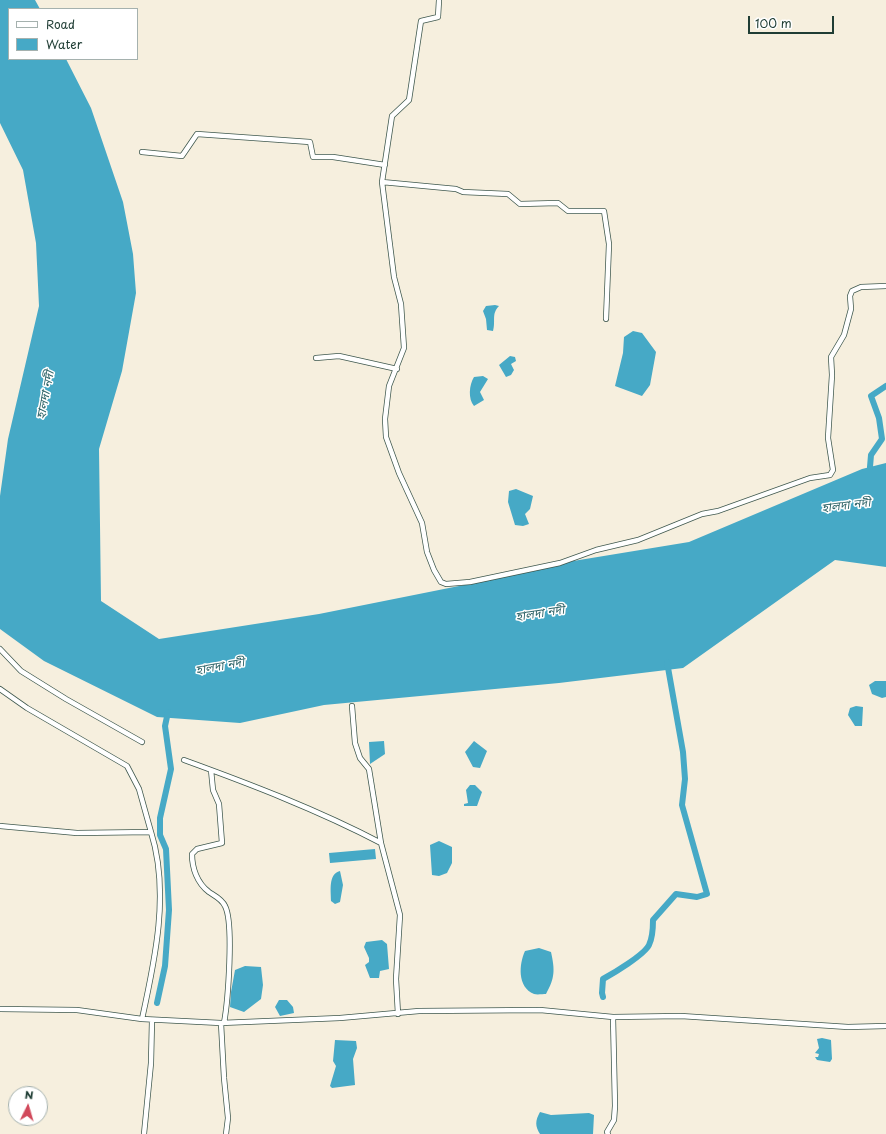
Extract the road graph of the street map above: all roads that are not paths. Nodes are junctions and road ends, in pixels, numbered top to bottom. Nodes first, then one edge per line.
1 (439, 0) edge
2 (142, 152) dead end
3 (385, 165) junction
4 (382, 182) junction
5 (886, 286) edge
6 (606, 319) dead end
7 (316, 358) dead end
8 (397, 370) junction
9 (0, 649) edge
10 (0, 689) edge
11 (352, 706) dead end
12 (142, 742) dead end
13 (184, 760) dead end
14 (212, 770) junction
15 (0, 826) edge
16 (151, 832) junction
17 (381, 843) junction
18 (0, 1009) edge
19 (398, 1014) junction
20 (613, 1017) junction
21 (142, 1019) junction
22 (152, 1020) junction
23 (223, 1022) junction
24 (886, 1026) edge
25 (144, 1134) edge
26 (226, 1134) edge
27 (608, 1134) edge

1 - 3 street
2 - 3 street
3 - 4 street
4 - 6 street
4 - 8 street
5 - 8 street
7 - 8 street
9 - 12 street
10 - 16 street
11 - 17 street
13 - 14 street
14 - 17 street
14 - 23 street
15 - 16 street
16 - 21 street
17 - 19 street
18 - 21 street
19 - 20 street
19 - 23 street
20 - 24 street
20 - 27 street
21 - 22 street
22 - 23 street
22 - 25 street
23 - 26 street

